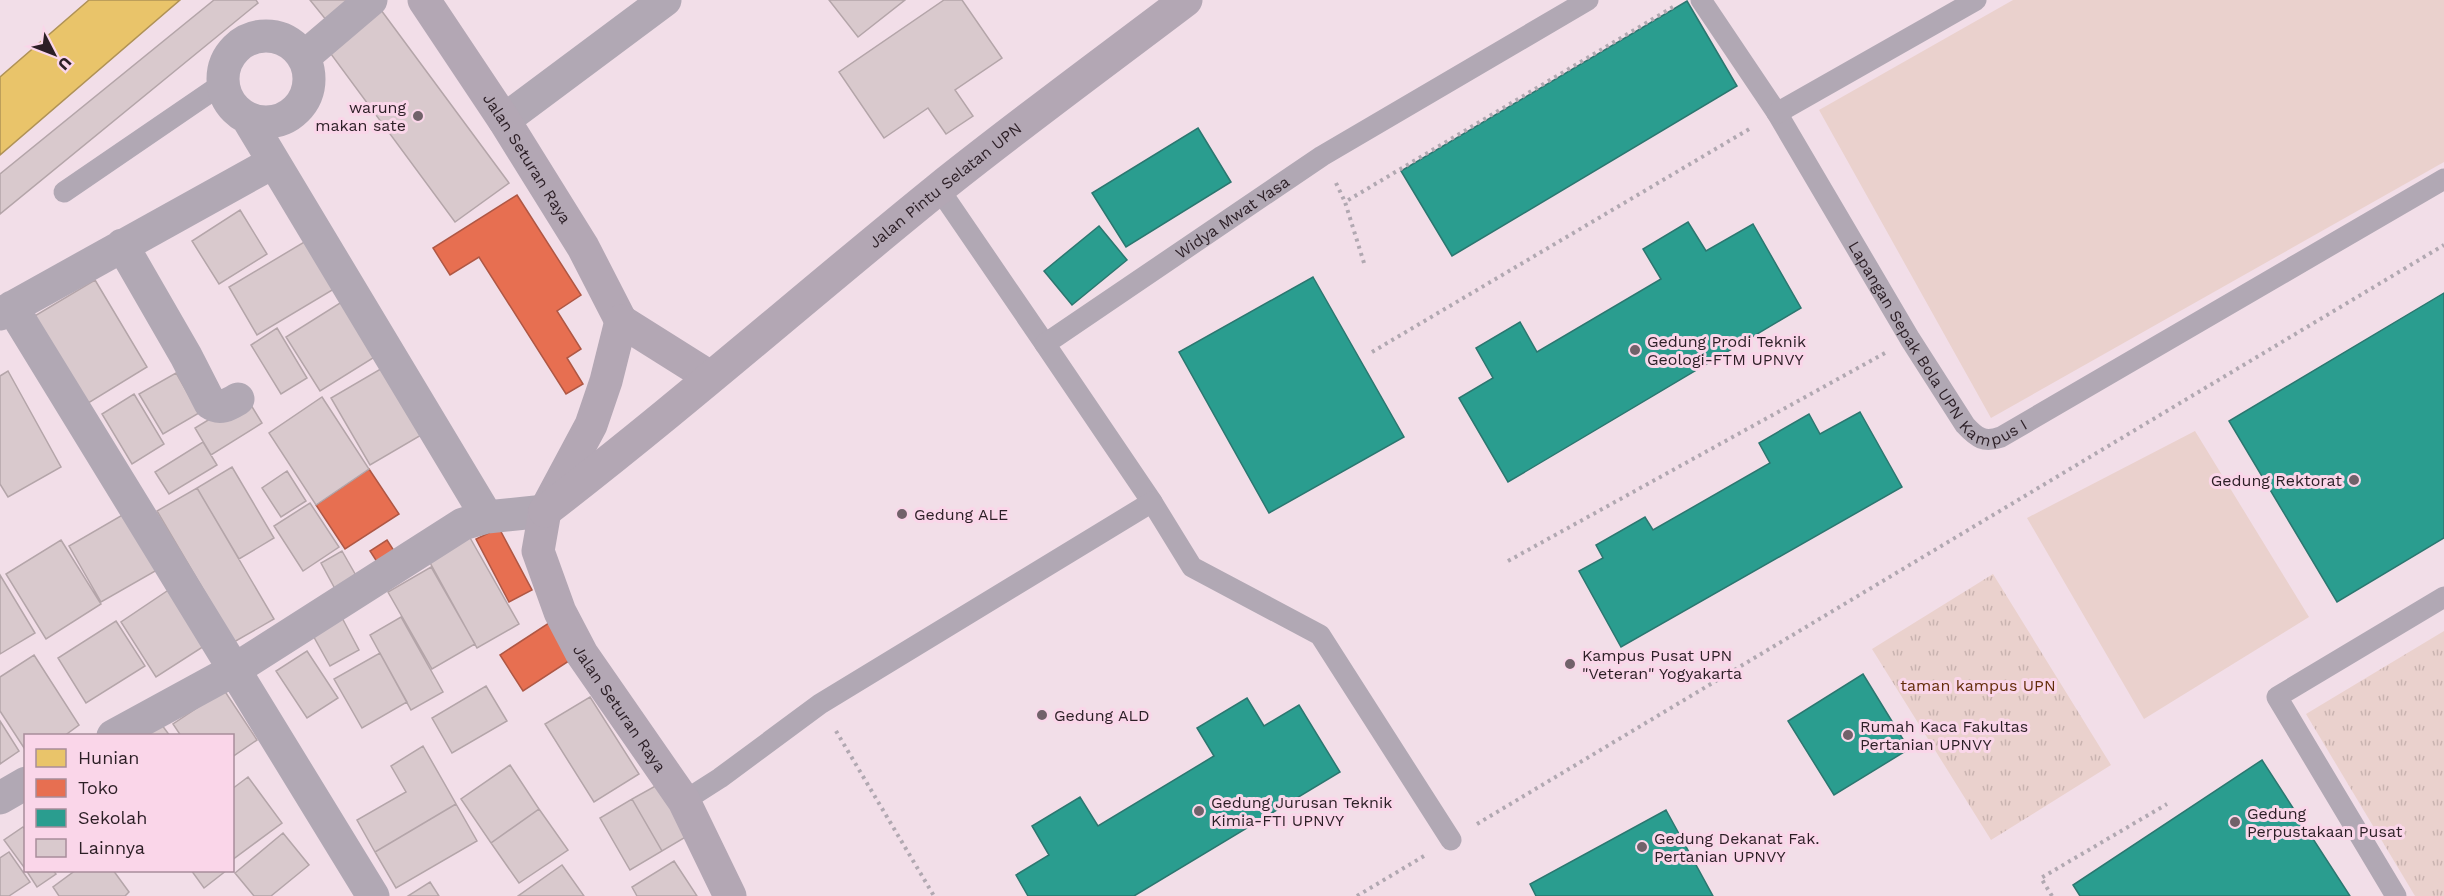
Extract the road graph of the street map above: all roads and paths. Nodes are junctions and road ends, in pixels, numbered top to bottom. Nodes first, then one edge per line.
1 (371, 0) edge
2 (423, 0) edge
3 (665, 0) edge
4 (1186, 0) edge
5 (1588, 0) edge
6 (1701, 0) edge
7 (1976, 0) edge
8 (1674, 6) dead end
9 (304, 57) junction
10 (222, 84) junction
11 (1777, 113) junction
12 (248, 119) junction
13 (504, 120) junction
14 (272, 163) junction
15 (2444, 179) edge
16 (939, 189) junction
17 (64, 192) dead end
18 (122, 245) junction
19 (2444, 245) edge
20 (1364, 263) dead end
21 (6, 311) edge
22 (621, 321) junction
23 (1910, 339) junction
24 (1045, 344) junction
25 (1372, 352) dead end
26 (710, 377) junction
27 (238, 399) dead end
28 (1152, 502) junction
29 (545, 511) junction
30 (487, 516) junction
31 (1508, 561) dead end
32 (2444, 597) edge
33 (234, 670) junction
34 (820, 704) junction
35 (115, 734) edge
36 (24, 784) edge
37 (0, 798) edge
38 (684, 801) junction
39 (2167, 804) dead end
40 (1451, 840) junction
41 (373, 896) edge
42 (730, 896) edge
43 (934, 896) edge
44 (1358, 896) edge
45 (2052, 896) edge
46 (2396, 896) edge

1 - 9 street
2 - 13 main road, Jalan Seturan Raya
3 - 13 street
4 - 16 main road, Jalan Pintu Selatan UPN
5 - 24 lane, Widya Mwat Yasa
6 - 11 lane
7 - 11 lane
8 - 20 path
9 - 10 street
9 - 12 street
10 - 12 street
10 - 17 lane
11 - 23 lane, Lapangan Sepak Bola UPN Kampus I
11 - 25 path
12 - 14 street
13 - 22 main road, Jalan Seturan Raya
14 - 18 street
14 - 30 street
15 - 23 lane, Lapangan Sepak Bola UPN Kampus I
16 - 24 lane
16 - 26 main road, Jalan Pintu Selatan UPN
18 - 21 street
18 - 27 street
19 - 40 path
21 - 33 street
22 - 26 main road
22 - 29 main road, Jalan Seturan Raya
23 - 31 path
24 - 28 lane
26 - 29 main road
28 - 34 lane
28 - 40 lane
29 - 30 street
29 - 38 main road, Jalan Seturan Raya
30 - 33 street
32 - 46 lane
33 - 35 street
33 - 41 street
34 - 38 lane
34 - 43 path
36 - 37 street
38 - 42 main road, Jalan Seturan Raya
39 - 45 path
40 - 44 path

